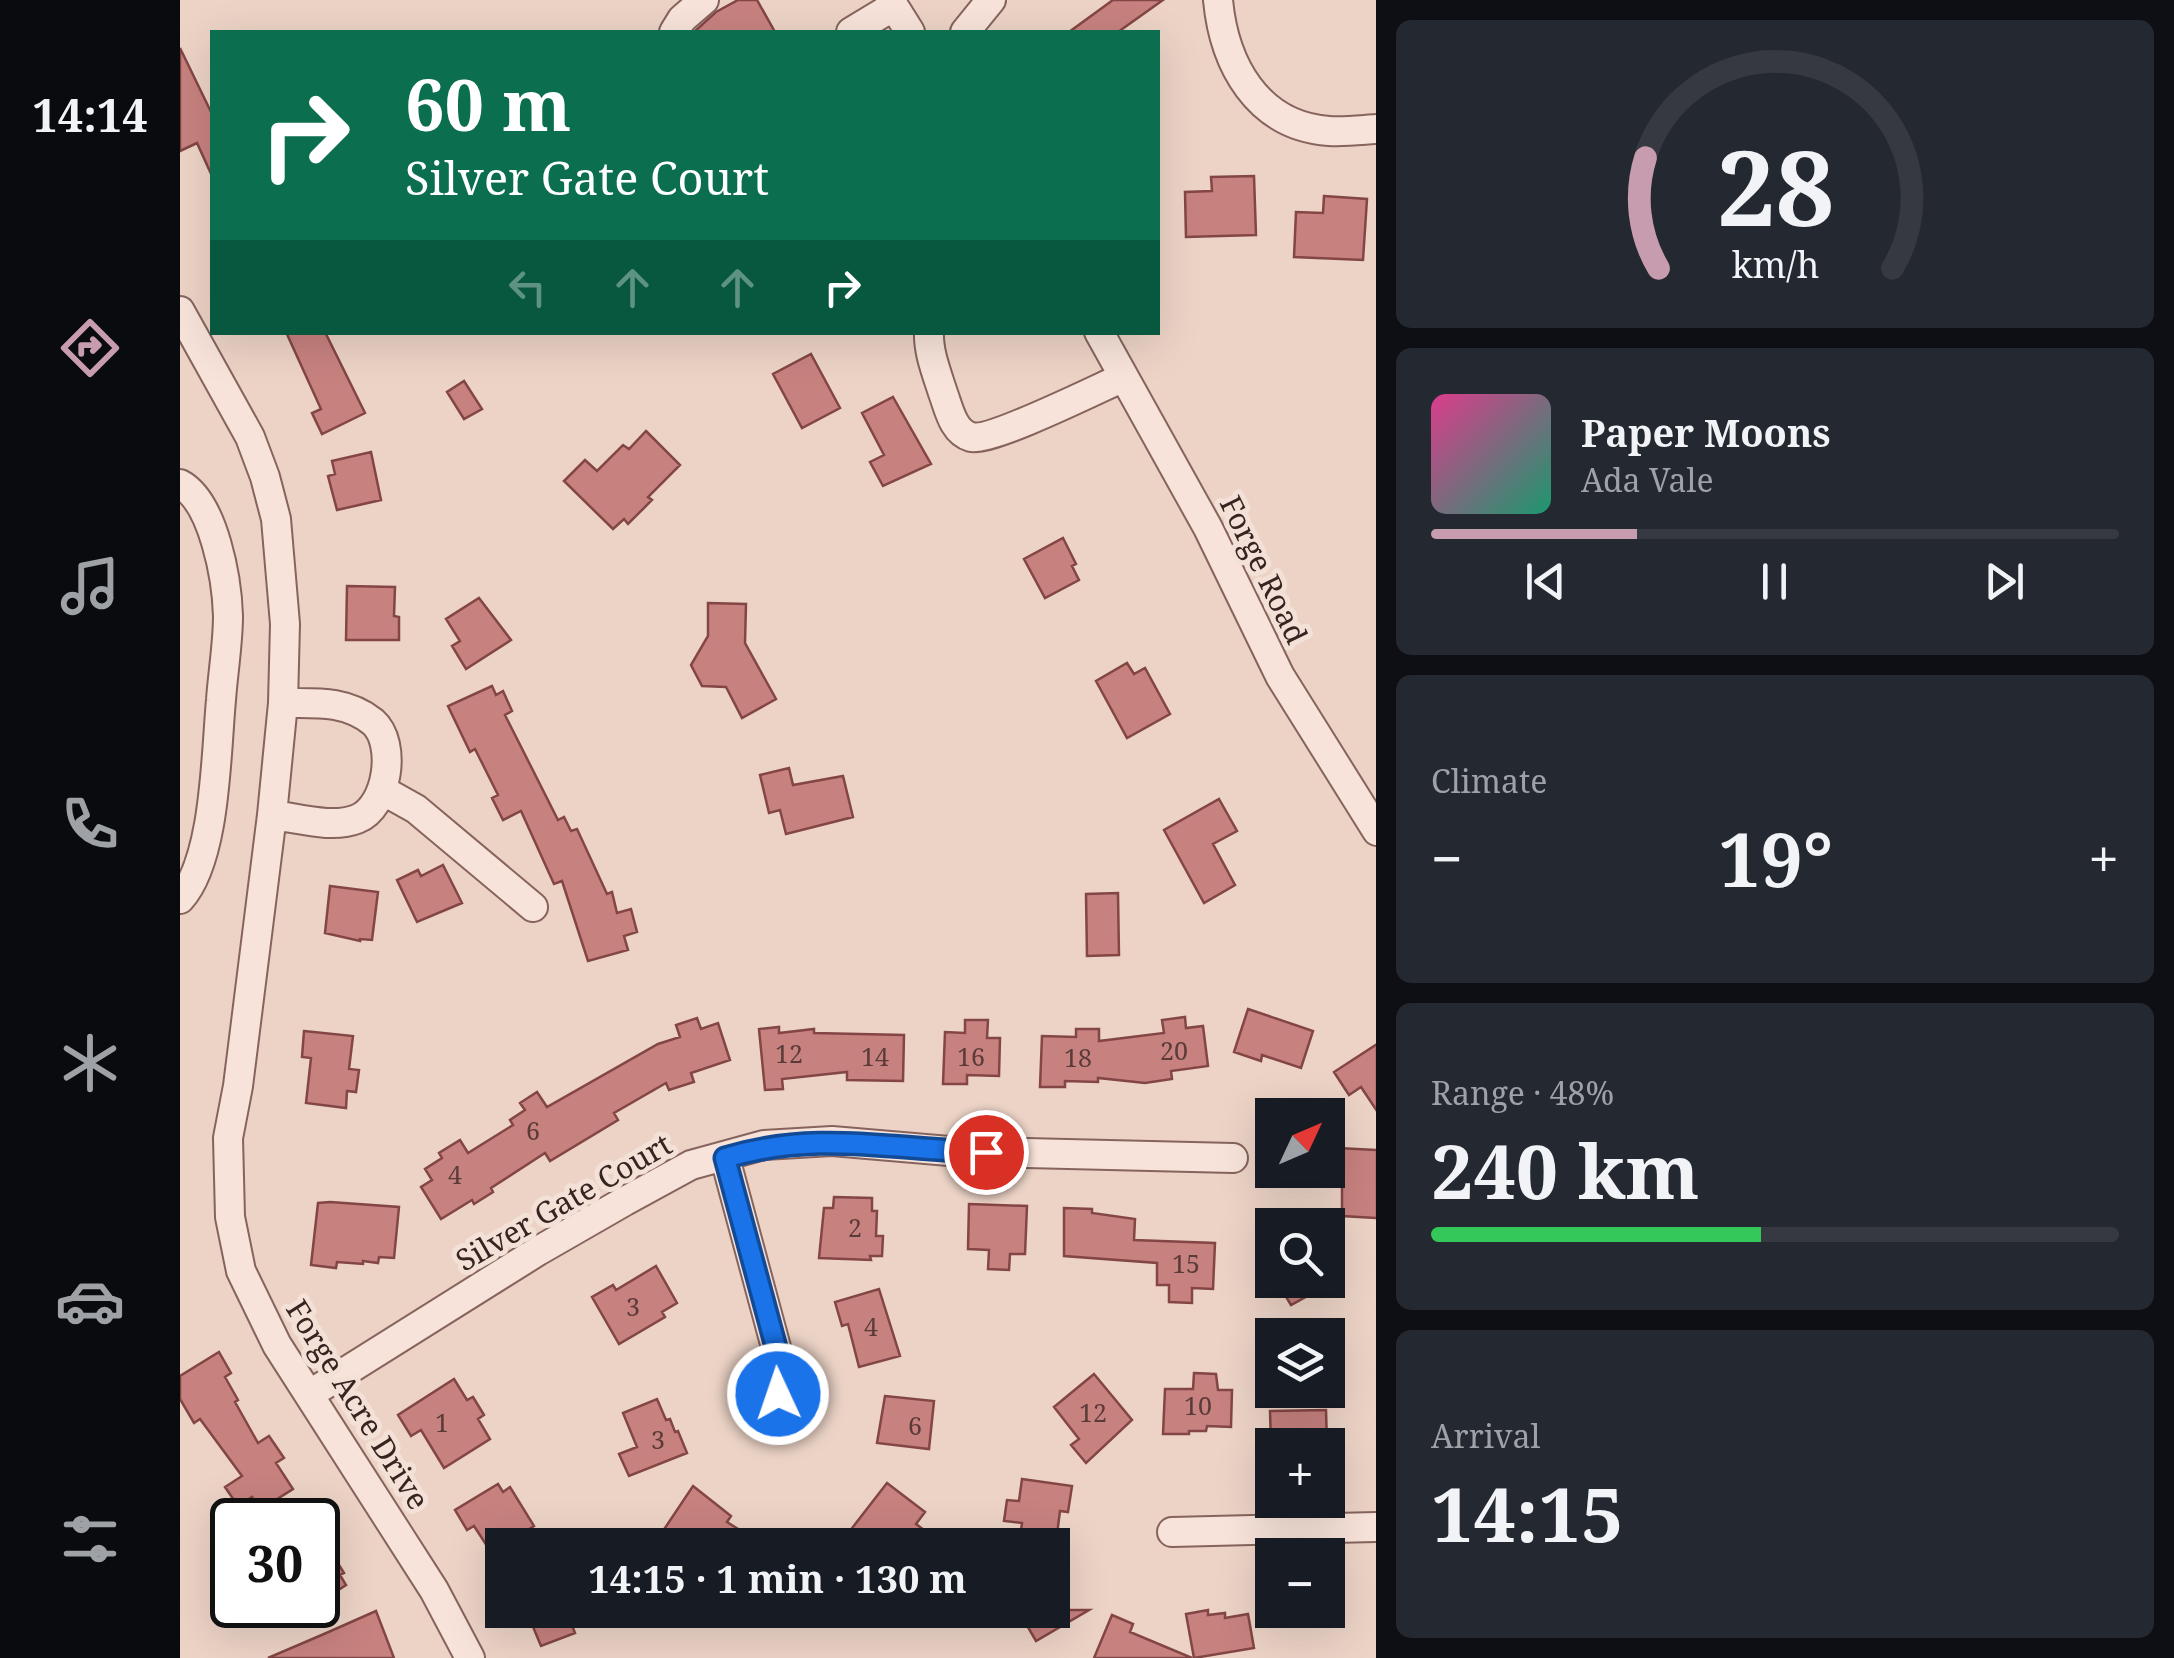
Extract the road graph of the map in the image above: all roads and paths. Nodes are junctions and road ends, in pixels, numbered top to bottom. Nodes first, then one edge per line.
1 (704, 0) edge
2 (991, 0) edge
3 (1218, 0) edge
4 (892, 3) edge
5 (675, 30) edge
6 (854, 30) edge
7 (909, 30) edge
8 (967, 30) edge
9 (1376, 129) edge
10 (180, 310) edge
11 (930, 335) edge
12 (1101, 335) edge
13 (188, 345) edge
14 (1124, 378) junction
15 (180, 484) edge
16 (283, 703) junction
17 (382, 790) junction
18 (272, 814) junction
19 (1376, 831) edge
20 (180, 899) edge
21 (533, 906) dead end
22 (725, 1158) junction
23 (1234, 1158) dead end
24 (310, 1394) junction
25 (769, 1422) dead end
26 (1376, 1527) edge
27 (1172, 1532) dead end
28 (470, 1658) edge

1 - 5 street
2 - 8 street
3 - 9 street
4 - 6 street
4 - 7 street
10 - 13 street, Forge Acre Drive
11 - 14 street
12 - 14 street, Forge Road
13 - 16 street, Forge Acre Drive
14 - 19 street, Forge Road
15 - 20 street
16 - 17 street
16 - 18 street, Forge Acre Drive
17 - 18 street
17 - 21 street
18 - 24 street, Forge Acre Drive
22 - 23 street, Silver Gate Court
22 - 24 street, Silver Gate Court
22 - 25 street
24 - 28 street, Forge Acre Drive
26 - 27 street

